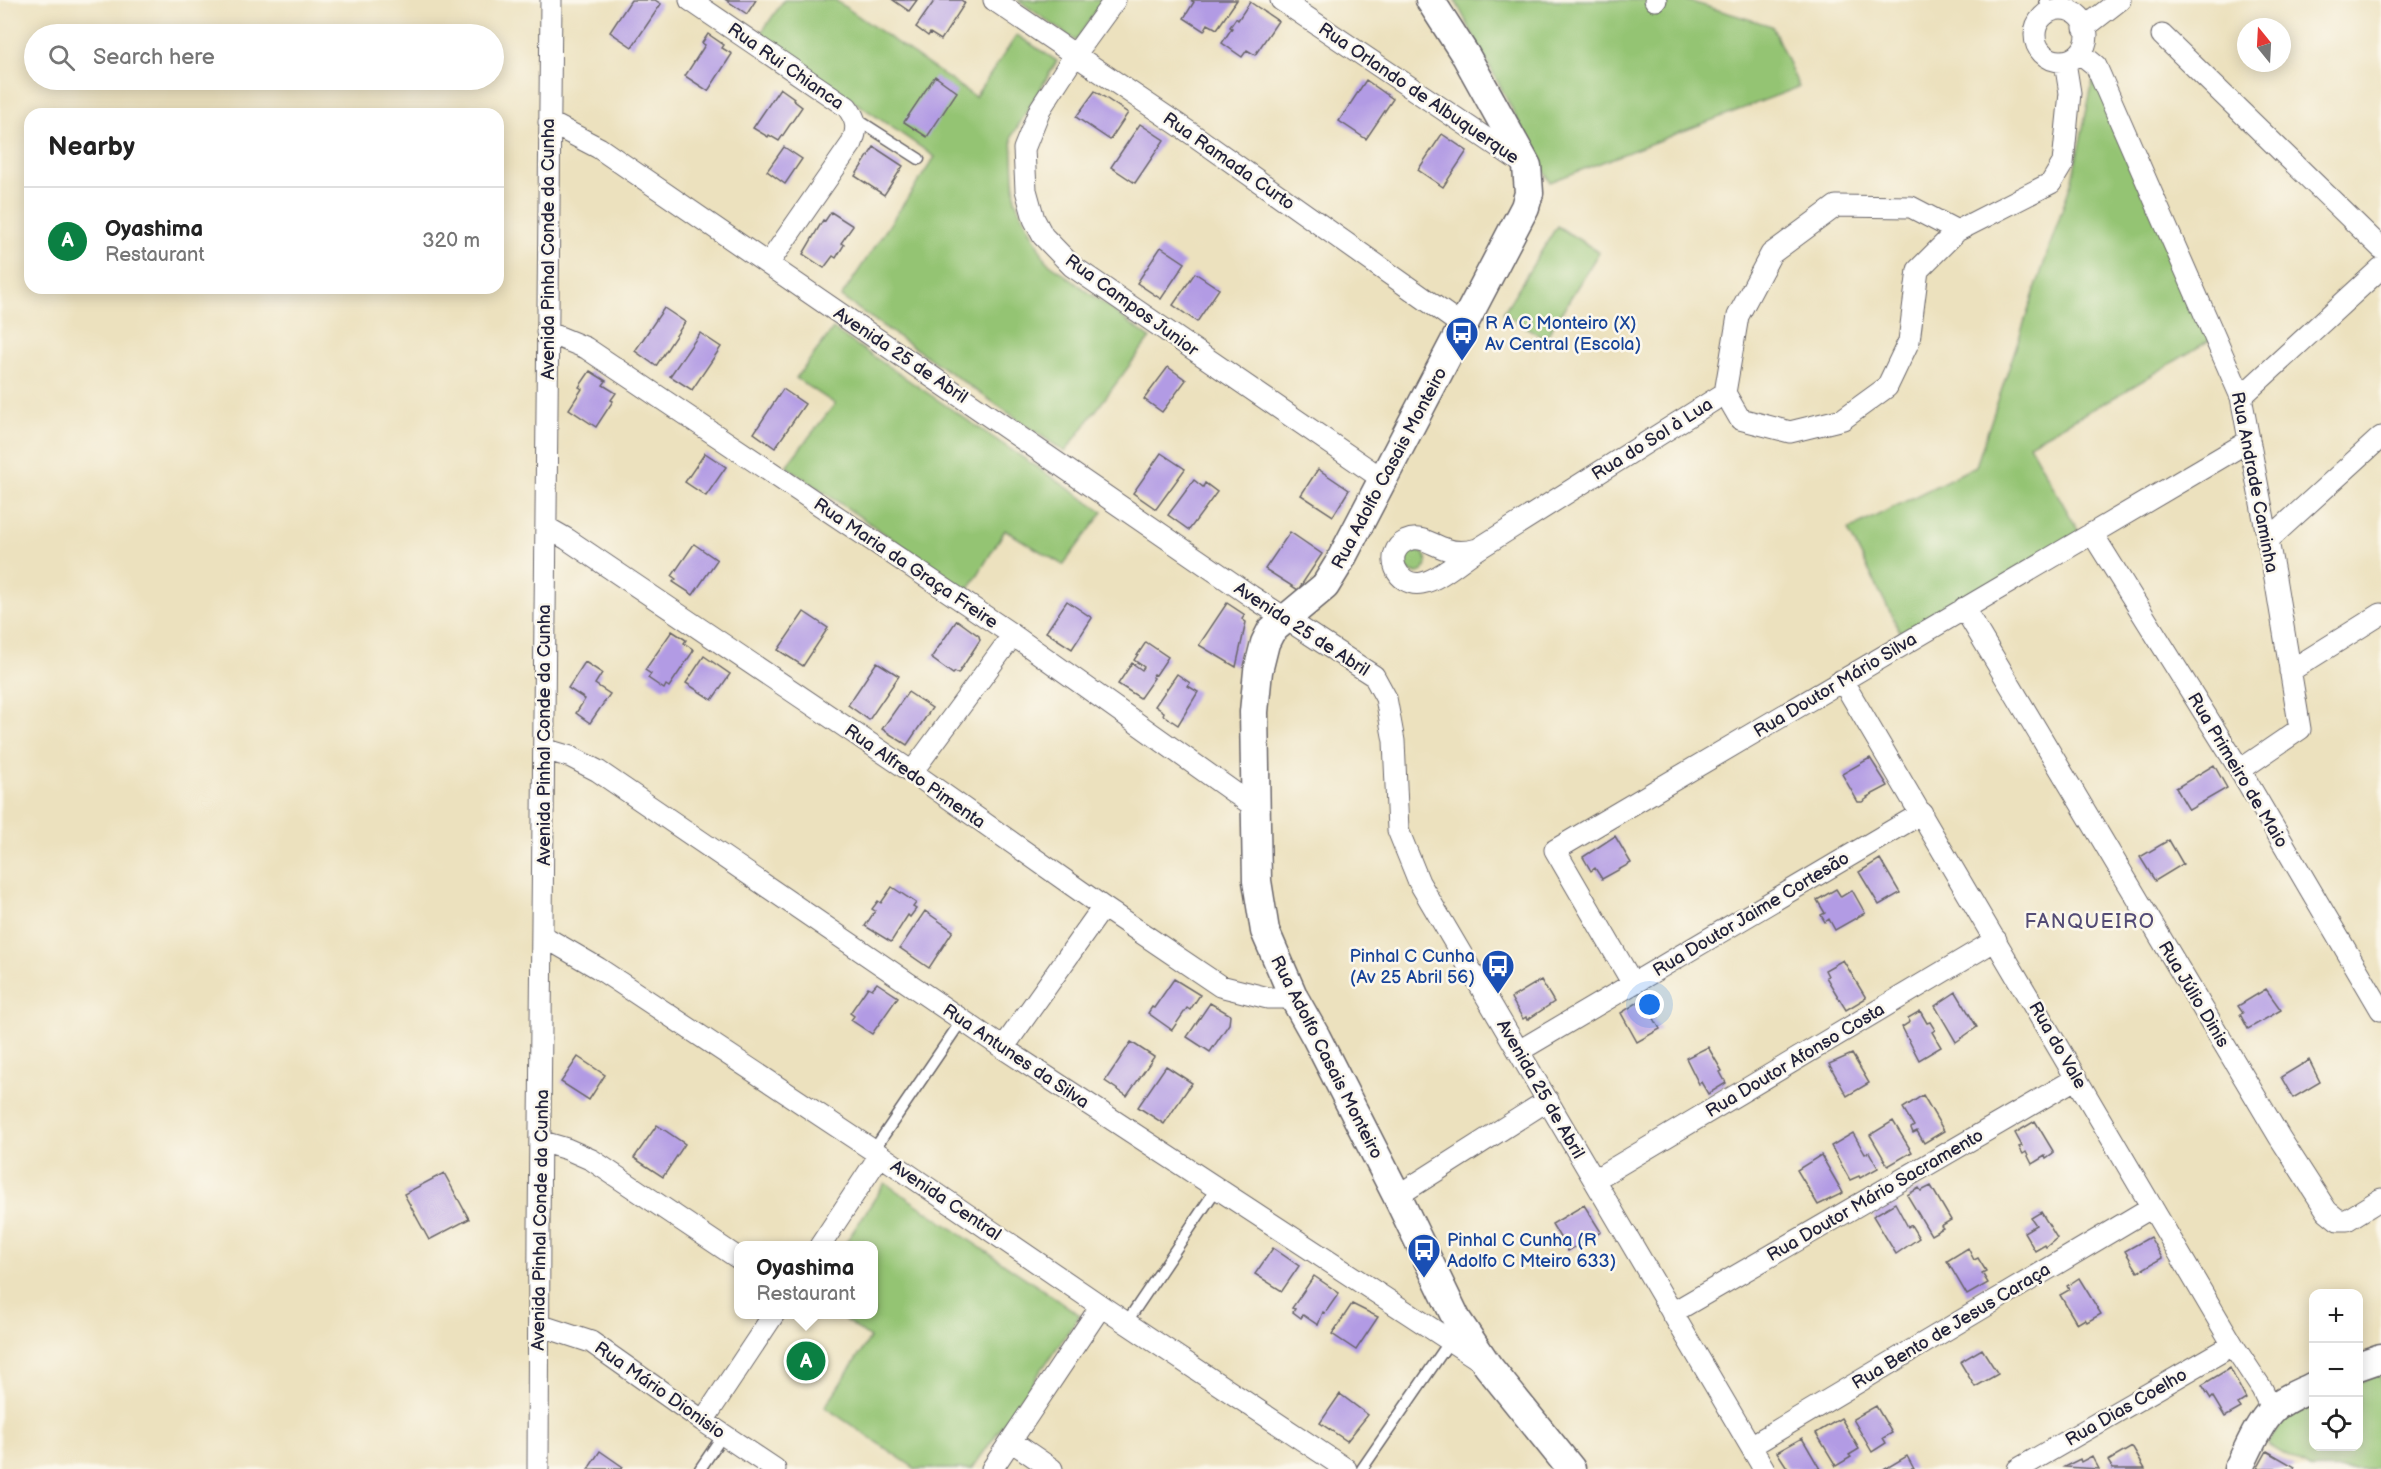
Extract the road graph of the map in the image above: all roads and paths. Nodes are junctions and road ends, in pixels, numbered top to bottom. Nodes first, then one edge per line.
1 (551, 0) edge
2 (690, 0) edge
3 (994, 0) edge
4 (1114, 0) edge
5 (1281, 0) edge
6 (1430, 0) edge
7 (2120, 0) edge
8 (2047, 6) edge
9 (2084, 28) junction
10 (2162, 35) dead end
11 (1075, 55) junction
12 (2073, 58) junction
13 (855, 118) junction
14 (549, 122) junction
15 (919, 159) dead end
16 (1527, 166) junction
17 (1958, 231) junction
18 (2381, 248) edge
19 (768, 264) junction
20 (2381, 268) edge
21 (1463, 326) junction
22 (547, 332) junction
23 (1725, 393) junction
24 (2241, 397) junction
25 (2381, 437) edge
26 (2249, 441) junction
27 (1384, 480) junction
28 (546, 527) junction
29 (2092, 533) junction
30 (2267, 541) junction
31 (1478, 549) dead end
32 (1964, 608) junction
33 (2381, 614) edge
34 (1287, 619) junction
35 (1013, 635) junction
36 (2290, 671) junction
37 (1842, 680) junction
38 (544, 749) junction
39 (2240, 770) junction
40 (912, 772) junction
41 (1257, 808) junction
42 (1922, 813) junction
43 (1102, 907) junction
44 (543, 936) junction
45 (1996, 940) junction
46 (1633, 984) junction
47 (1293, 998) junction
48 (2381, 1010) edge
49 (962, 1020) junction
50 (1003, 1048) junction
51 (1519, 1051) junction
52 (2077, 1078) junction
53 (1548, 1100) junction
54 (540, 1141) junction
55 (877, 1153) junction
56 (1594, 1180) junction
57 (1217, 1188) junction
58 (1397, 1196) junction
59 (2381, 1199) edge
60 (2152, 1207) junction
61 (822, 1241) edge
62 (734, 1254) edge
63 (1101, 1306) junction
64 (1672, 1313) junction
65 (771, 1319) edge
66 (1126, 1323) junction
67 (539, 1325) junction
68 (1450, 1341) junction
69 (2233, 1345) junction
70 (2381, 1358) edge
71 (2363, 1364) edge
72 (1488, 1366) junction
73 (2309, 1388) edge
74 (2272, 1410) junction
75 (703, 1421) junction
76 (723, 1435) junction
77 (1011, 1441) junction
78 (1751, 1446) junction
79 (538, 1469) edge
80 (700, 1469) edge
81 (775, 1469) edge
82 (992, 1469) edge
83 (1052, 1469) edge
84 (1346, 1469) edge
85 (1362, 1469) edge
86 (1571, 1469) edge
87 (1764, 1469) edge
88 (2018, 1469) edge
89 (2238, 1469) edge

1 - 14 street, Avenida Pinhal Conde da Cunha
2 - 13 street, Rua Rui Chianca
3 - 11 street, Rua Ramada Curto
4 - 11 street, Rua Campos Junior
5 - 16 street, Rua Orlando de Albuquerque
6 - 16 street
7 - 9 street
8 - 9 street
8 - 12 street
9 - 12 street
10 - 18 street
11 - 21 street, Rua Ramada Curto
11 - 27 street, Rua Campos Junior
12 - 17 street
12 - 24 street, Rua Andrade Caminha
13 - 15 lane
13 - 19 street, Rua Rui Chianca
14 - 19 street, Avenida 25 de Abril
14 - 22 street, Avenida Pinhal Conde da Cunha
16 - 21 street, Rua Adolfo Casais Monteiro
17 - 23 street, Rua do Sol à Lua
17 - 23 street
19 - 34 street, Avenida 25 de Abril
20 - 24 street
21 - 27 street, Rua Adolfo Casais Monteiro
22 - 28 street, Avenida Pinhal Conde da Cunha
22 - 35 street, Rua Maria da Graça Freire
23 - 31 street, Rua do Sol à Lua
24 - 26 street, Rua Andrade Caminha
25 - 30 street
26 - 29 street, Rua Doutor Mário Silva
26 - 30 street, Rua Andrade Caminha
27 - 34 street, Rua Adolfo Casais Monteiro
28 - 38 street, Avenida Pinhal Conde da Cunha
28 - 40 street, Rua Alfredo Pimenta
29 - 32 street, Rua Doutor Mário Silva
29 - 39 street, Rua Primeiro de Maio
30 - 36 street, Rua Andrade Caminha
32 - 37 street, Rua Doutor Mário Silva
32 - 59 street, Rua Júlio Dinis
33 - 36 street
34 - 41 street, Rua Adolfo Casais Monteiro
34 - 51 street, Avenida 25 de Abril
35 - 40 street
35 - 41 street, Rua Maria da Graça Freire
36 - 39 street, Rua Andrade Caminha
37 - 42 street, Rua do Vale
37 - 46 street, Rua Doutor Mário Silva
38 - 44 street, Avenida Pinhal Conde da Cunha
38 - 49 street, Rua Antunes da Silva
39 - 48 street, Rua Primeiro de Maio
40 - 43 street, Rua Alfredo Pimenta
41 - 47 street, Rua Adolfo Casais Monteiro
42 - 45 street, Rua do Vale
42 - 46 street, Rua Doutor Jaime Cortesão
43 - 47 street, Rua Alfredo Pimenta
43 - 50 street
44 - 54 street, Avenida Pinhal Conde da Cunha
44 - 55 street, Avenida Central
45 - 52 street, Rua do Vale
45 - 56 street, Rua Doutor Afonso Costa
46 - 51 street, Rua Doutor Jaime Cortesão
47 - 58 street, Rua Adolfo Casais Monteiro
49 - 50 street, Rua Antunes da Silva
49 - 55 lane
50 - 57 street, Rua Antunes da Silva
51 - 53 street, Avenida 25 de Abril
52 - 60 street, Rua do Vale
52 - 64 street, Rua Doutor Mário Sacramento
53 - 56 street, Avenida 25 de Abril
53 - 58 street
54 - 62 street
54 - 67 street, Avenida Pinhal Conde da Cunha
55 - 61 street
55 - 63 street, Avenida Central
56 - 64 street, Avenida 25 de Abril
57 - 66 lane
57 - 68 street, Rua Antunes da Silva
58 - 72 street, Rua Adolfo Casais Monteiro
60 - 69 street, Rua do Vale
60 - 78 street, Rua Bento de Jesus Caraça
63 - 66 street, Avenida Central
63 - 77 street
64 - 78 street, Avenida 25 de Abril
65 - 75 street
66 - 84 street, Avenida Central
67 - 75 street, Rua Mário Dionisio
67 - 79 street, Avenida Pinhal Conde da Cunha
68 - 72 street, Rua Antunes da Silva
68 - 85 lane
69 - 74 street, Rua do Vale
69 - 88 street, Rua Dias Coelho
70 - 71 street
72 - 86 street, Rua Adolfo Casais Monteiro
73 - 74 street
74 - 89 street
75 - 76 street, Rua Mário Dionisio
76 - 80 lane
76 - 81 street, Rua Mário Dionisio
77 - 82 street
77 - 83 street
78 - 87 street, Avenida 25 de Abril

